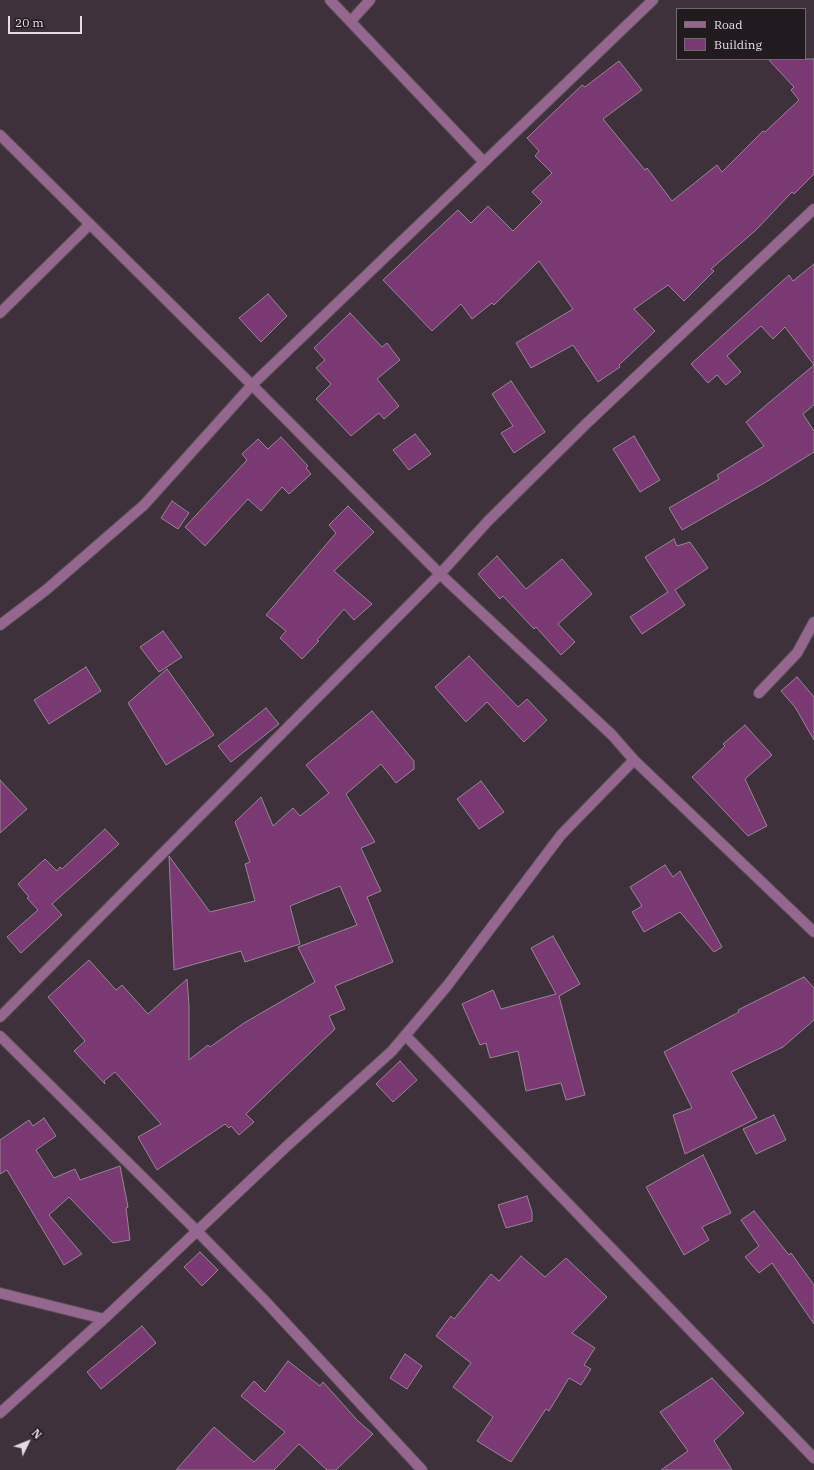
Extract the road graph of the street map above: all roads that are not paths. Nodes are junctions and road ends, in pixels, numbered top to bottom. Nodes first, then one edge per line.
1 (330, 0) edge
2 (370, 0) edge
3 (653, 0) edge
4 (351, 21) junction
5 (0, 135) edge
6 (483, 161) junction
7 (814, 209) edge
8 (90, 224) junction
9 (0, 313) edge
10 (252, 385) junction
11 (440, 574) junction
12 (814, 622) edge
13 (0, 626) edge
14 (759, 693) dead end
15 (634, 760) junction
16 (814, 932) edge
17 (0, 1017) edge
18 (405, 1035) junction
19 (0, 1036) edge
20 (197, 1231) junction
21 (0, 1293) edge
22 (104, 1319) junction
23 (0, 1413) edge
24 (814, 1458) edge
25 (422, 1470) edge

1 - 4 street
2 - 4 street
3 - 6 street
4 - 6 street
5 - 8 street
6 - 10 street
7 - 11 street
8 - 9 street
8 - 10 street
10 - 11 street
10 - 13 street
11 - 15 street
11 - 17 street
12 - 14 street
15 - 16 street
15 - 18 street
18 - 20 street
18 - 24 street
19 - 20 street
20 - 22 street
20 - 25 street
21 - 22 street
22 - 23 street

